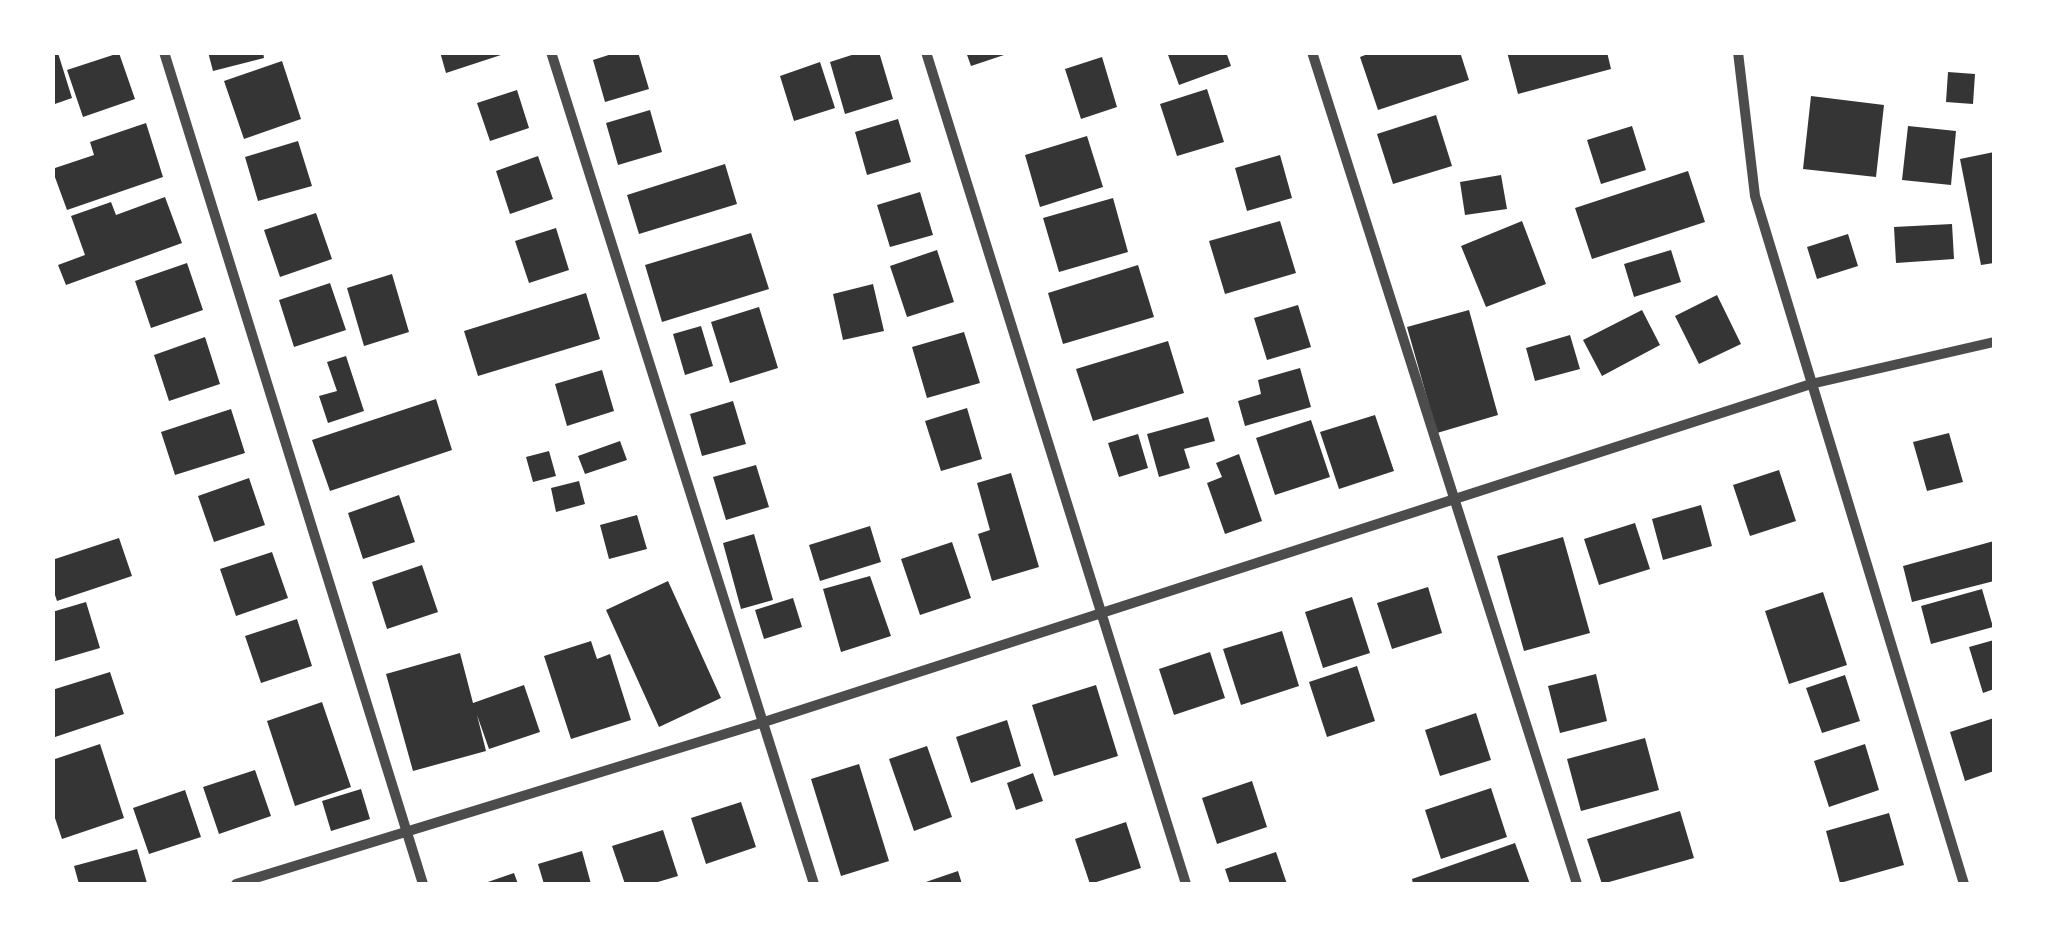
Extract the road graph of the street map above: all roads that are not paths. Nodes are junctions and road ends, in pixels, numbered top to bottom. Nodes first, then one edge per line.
1 (164, 52) edge
2 (551, 52) edge
3 (926, 52) edge
4 (1312, 52) edge
5 (1738, 52) edge
6 (1994, 342) edge
7 (1811, 384) junction
8 (1454, 498) junction
9 (1099, 613) junction
10 (764, 722) junction
11 (407, 834) junction
12 (236, 884) edge
13 (424, 884) edge
14 (814, 884) edge
15 (1186, 884) edge
16 (1577, 884) edge
17 (1964, 884) edge

1 - 11 street
2 - 10 street
3 - 9 street
4 - 8 street
5 - 7 street
6 - 7 street
7 - 8 street
7 - 17 street
8 - 9 street
8 - 16 street
9 - 10 street
9 - 15 street
10 - 11 street
10 - 14 street
11 - 12 street
11 - 13 street

